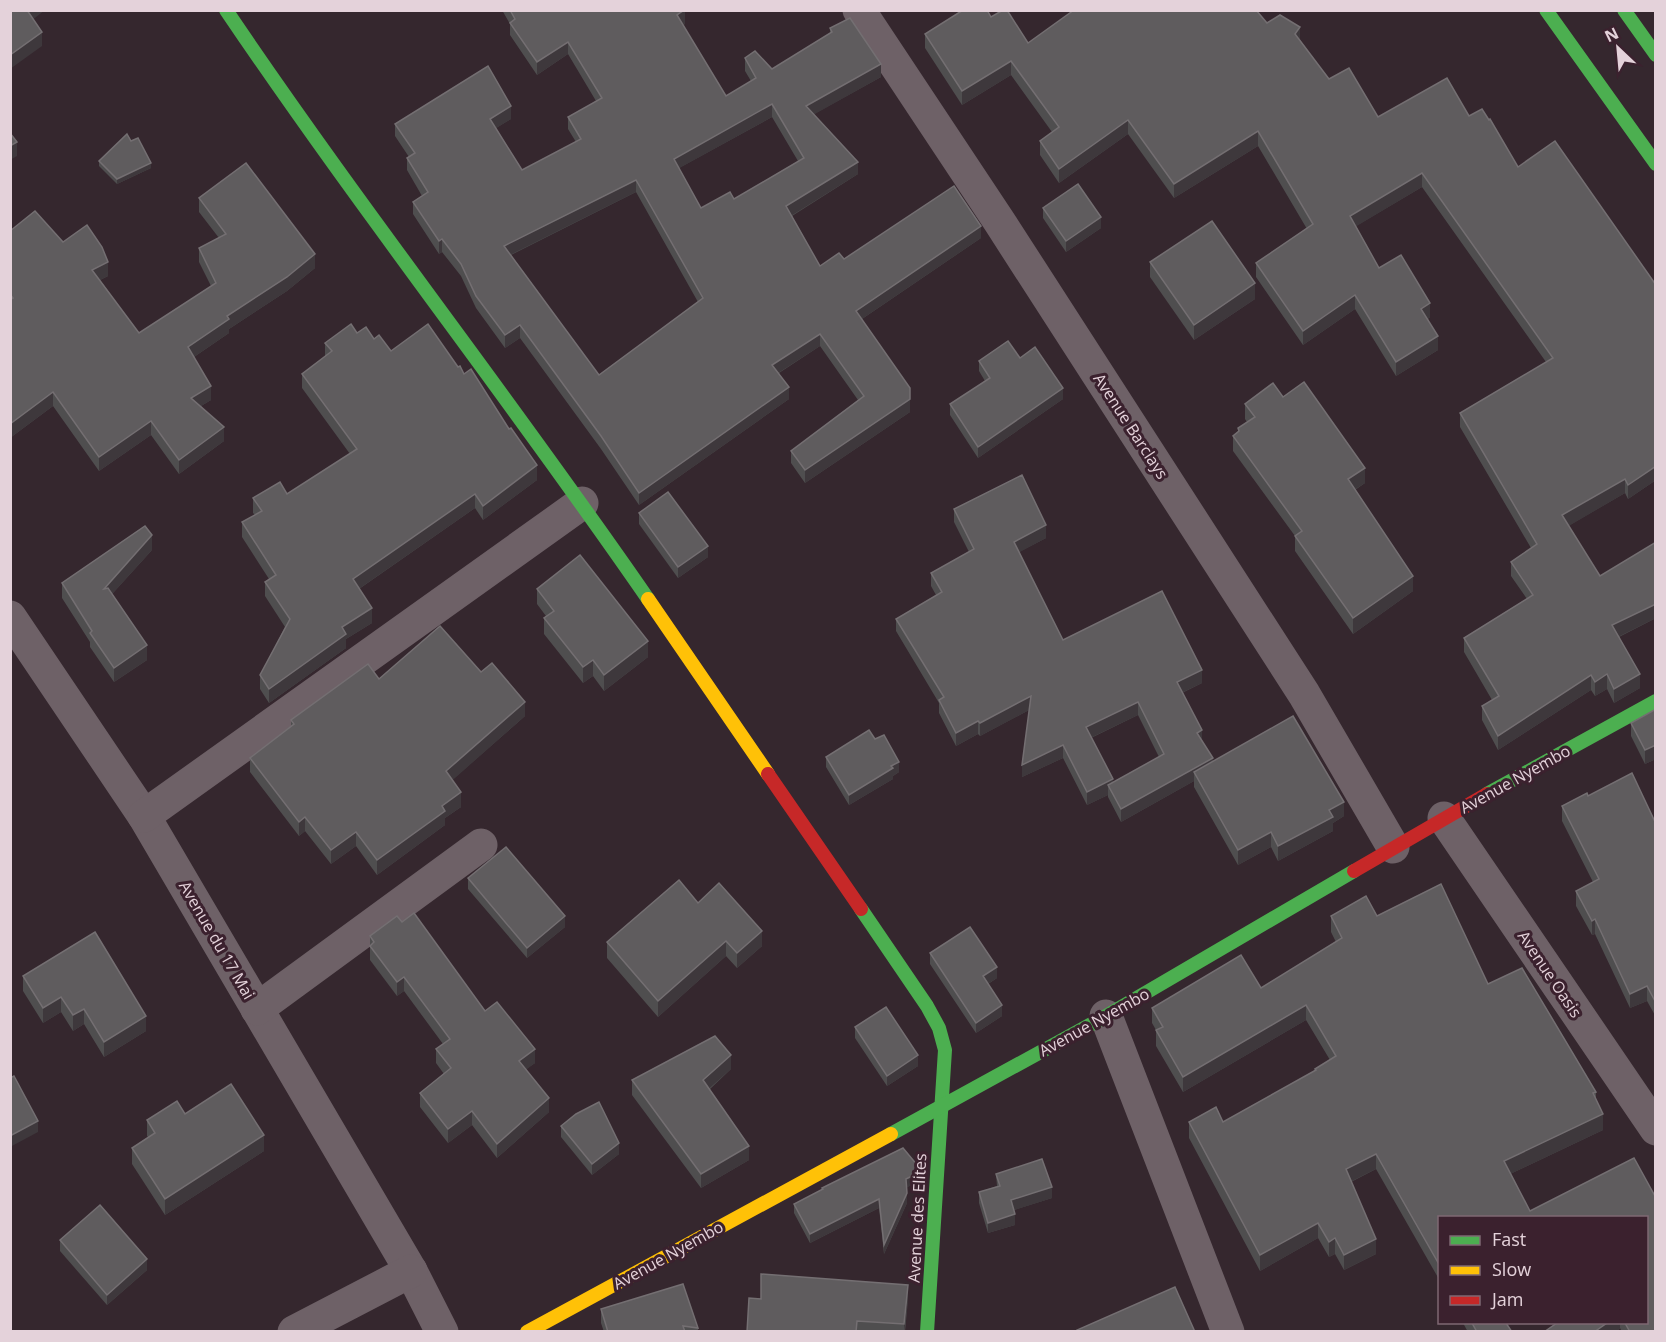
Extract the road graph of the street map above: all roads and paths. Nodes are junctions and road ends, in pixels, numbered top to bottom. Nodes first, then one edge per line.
1 (226, 10) edge
2 (859, 10) edge
3 (1546, 10) edge
4 (1624, 10) edge
5 (1656, 55) edge
6 (1656, 164) edge
7 (582, 503) junction
8 (10, 617) edge
9 (1656, 701) edge
10 (144, 816) junction
11 (1444, 818) junction
12 (480, 845) dead end
13 (1393, 848) junction
14 (257, 1009) junction
15 (1106, 1016) junction
16 (940, 1106) junction
17 (1656, 1129) edge
18 (411, 1272) junction
19 (294, 1332) edge
20 (442, 1332) edge
21 (527, 1332) edge
22 (927, 1332) edge
23 (1228, 1332) edge

1 - 7 main road, Avenue des Elites
2 - 13 street, Avenue Barclays
3 - 6 main road
4 - 5 main road
7 - 10 street
7 - 16 main road, Avenue des Elites
8 - 10 street, Avenue du 17 Mai
9 - 11 main road, Avenue Nyembo
10 - 14 street, Avenue du 17 Mai
11 - 13 main road, Avenue Nyembo
11 - 17 street, Avenue Oasis
12 - 14 street
13 - 15 main road, Avenue Nyembo
14 - 18 street, Avenue du 17 Mai
15 - 16 main road, Avenue Nyembo
15 - 23 street
16 - 21 main road, Avenue Nyembo
16 - 22 main road, Avenue des Elites
18 - 19 street
18 - 20 street

